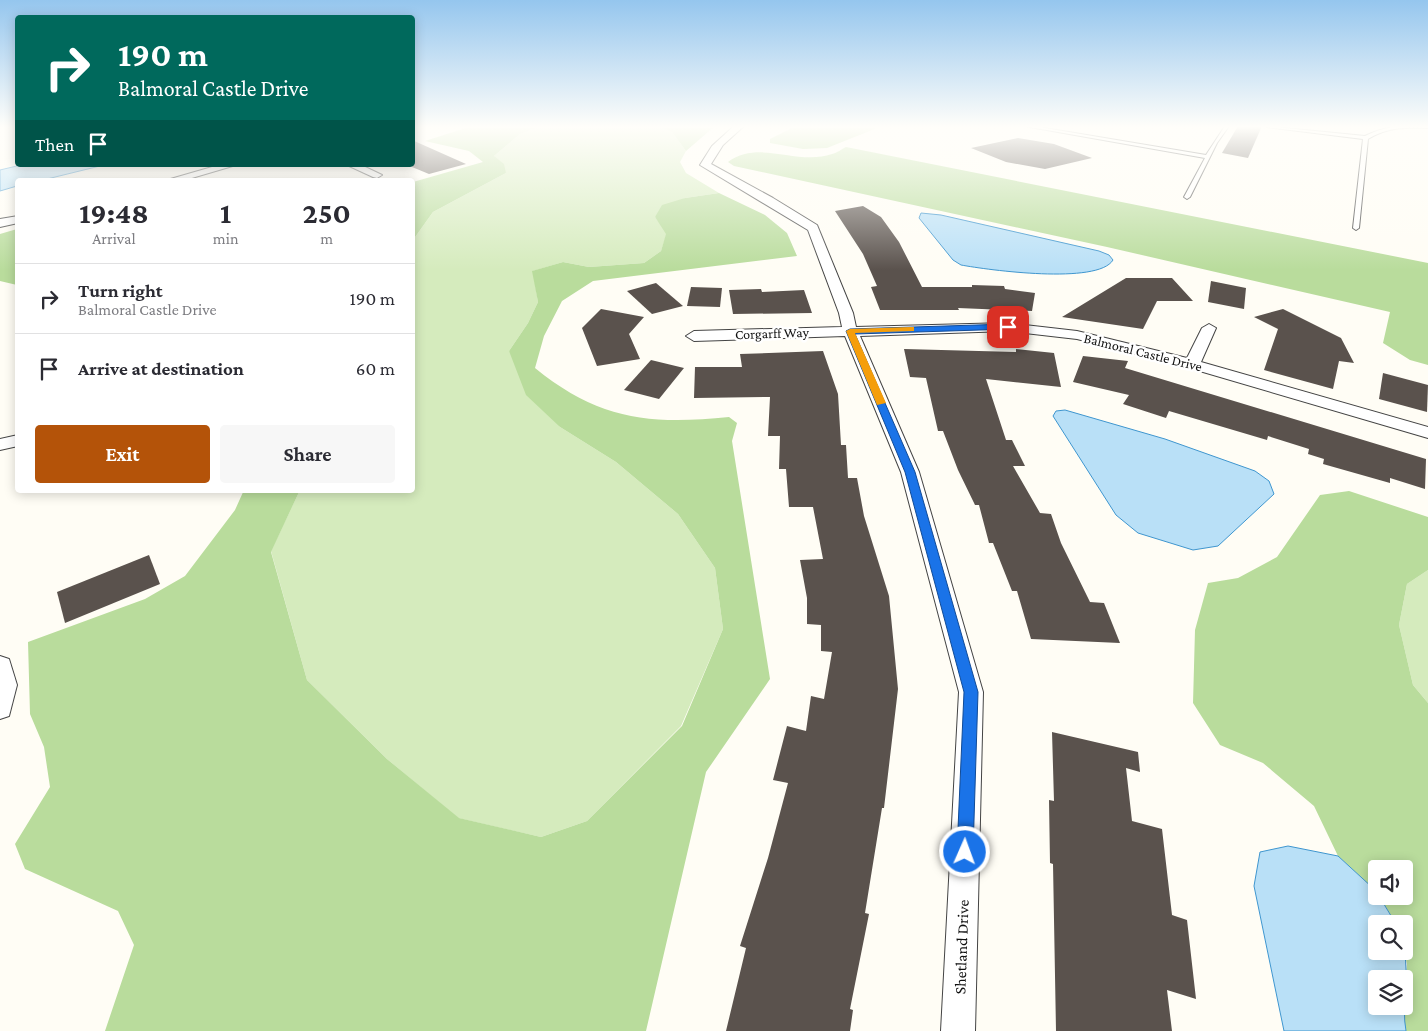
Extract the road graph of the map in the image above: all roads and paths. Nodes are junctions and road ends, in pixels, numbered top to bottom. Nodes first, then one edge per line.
1 (195, 174) edge
2 (722, 174) edge
3 (1198, 174) edge
4 (1362, 174) edge
5 (180, 178) edge
6 (1187, 197) dead end
7 (15, 219) edge
8 (0, 223) edge
9 (1356, 228) dead end
10 (1209, 328) dead end
11 (850, 331) junction
12 (694, 336) dead end
13 (1192, 364) junction
14 (1428, 433) edge
15 (15, 441) edge
16 (0, 445) edge
17 (0, 666) edge
18 (0, 708) edge
19 (958, 1031) edge

1 - 5 street
2 - 11 street, Shetland Drive
3 - 6 lane
4 - 9 lane
7 - 8 street
10 - 13 street
11 - 12 street, Corgarff Way
11 - 13 street, Balmoral Castle Drive
11 - 19 street, Shetland Drive
13 - 14 street, Balmoral Castle Drive
15 - 16 street
17 - 18 street

